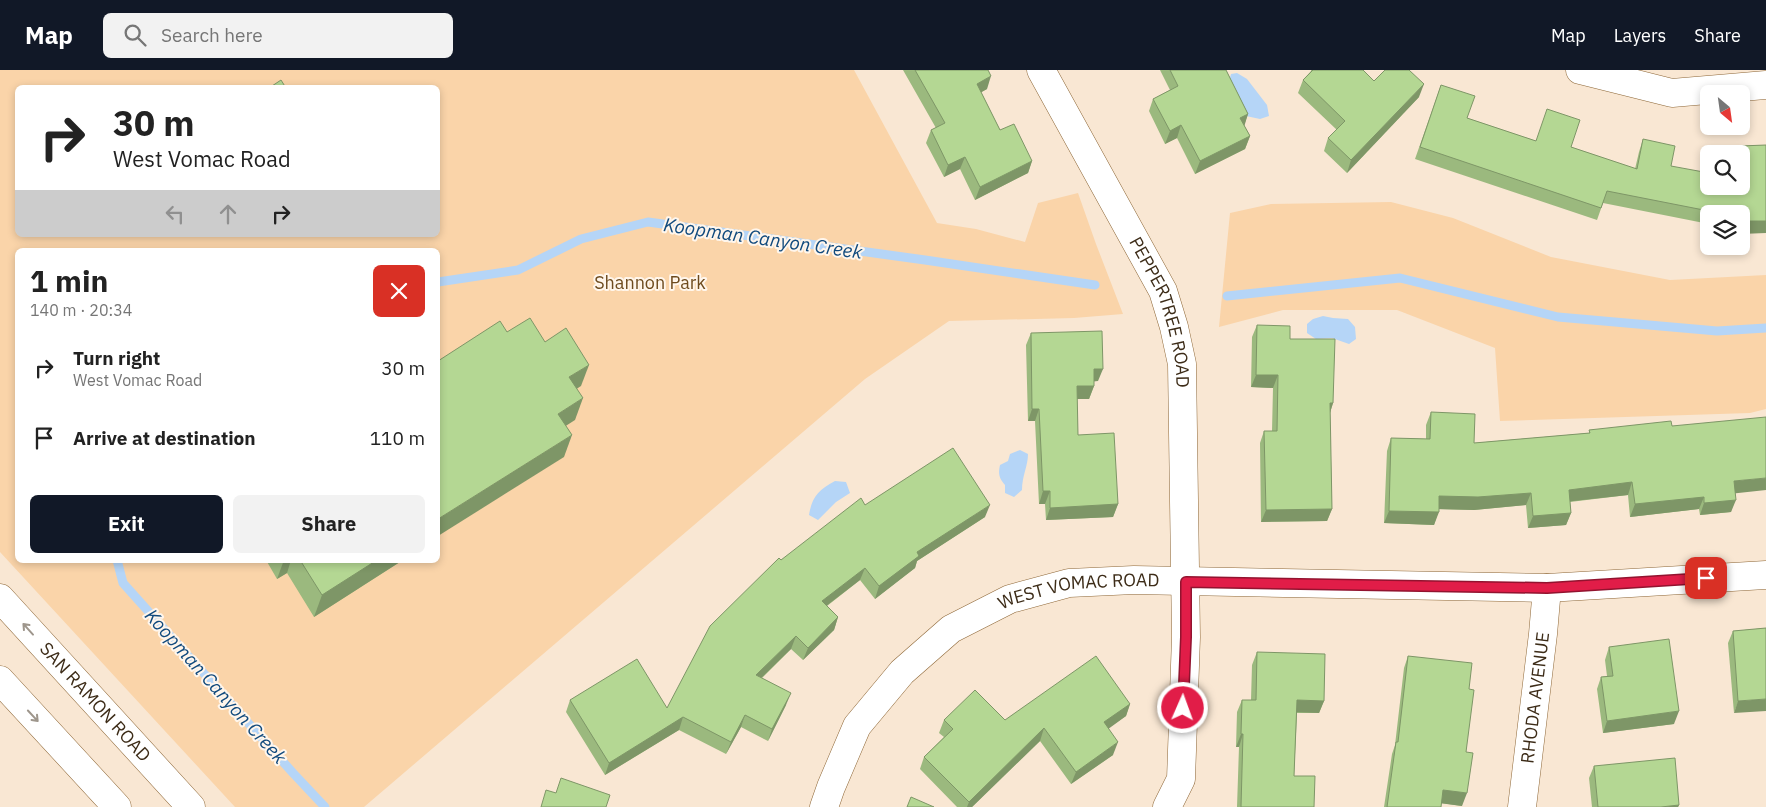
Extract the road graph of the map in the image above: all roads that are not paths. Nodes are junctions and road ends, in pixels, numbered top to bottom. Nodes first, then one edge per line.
1 (1041, 70) edge
2 (1580, 70) edge
3 (1766, 85) edge
4 (1766, 575) edge
5 (1186, 582) junction
6 (1547, 588) junction
7 (0, 598) edge
8 (0, 680) edge
9 (117, 807) edge
10 (191, 807) edge
11 (824, 807) edge
12 (1167, 807) edge
13 (1522, 807) edge

1 - 5 street, PEPPERTREE ROAD
2 - 3 street
4 - 6 street, WEST VOMAC ROAD
5 - 6 street, WEST VOMAC ROAD
5 - 11 street, WEST VOMAC ROAD
5 - 12 street, PEPPERTREE ROAD
6 - 13 street, RHODA AVENUE
10 -> 7 street, SAN RAMON ROAD
8 -> 9 street

